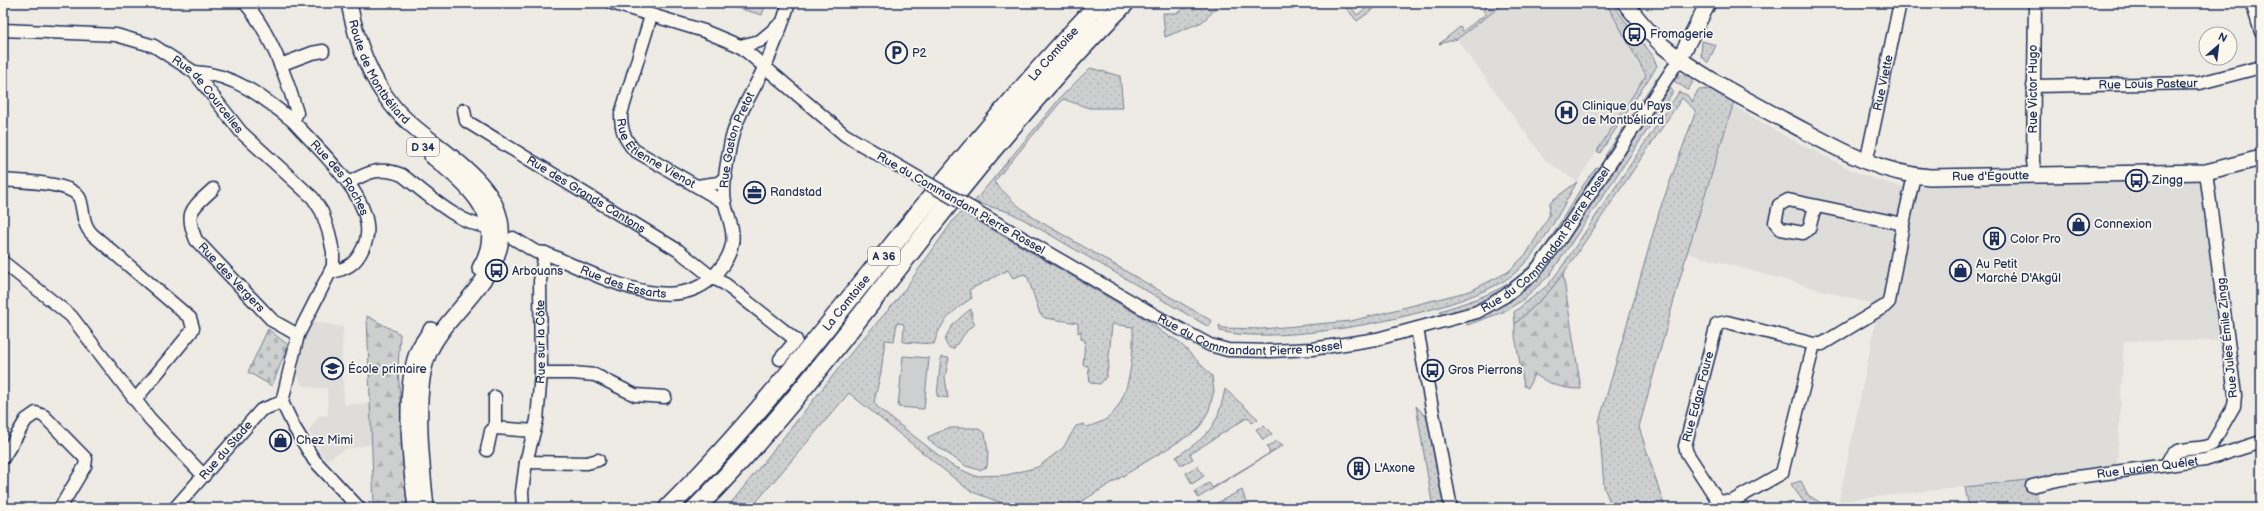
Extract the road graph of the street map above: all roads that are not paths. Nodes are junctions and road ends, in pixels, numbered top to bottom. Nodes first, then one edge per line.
1 (245, 3) edge
2 (341, 3) edge
3 (349, 3) edge
4 (612, 3) edge
5 (789, 3) edge
6 (1100, 3) edge
7 (1125, 3) edge
8 (1625, 3) edge
9 (1708, 3) edge
10 (1900, 3) edge
11 (2035, 3) edge
12 (2252, 3) edge
13 (651, 16) junction
14 (784, 17) junction
15 (3, 30) edge
16 (2261, 32) edge
17 (740, 46) junction
18 (323, 51) dead end
19 (1680, 58) junction
20 (280, 65) junction
21 (765, 67) junction
22 (2261, 67) edge
23 (194, 72) junction
24 (2033, 86) junction
25 (464, 110) dead end
26 (293, 121) junction
27 (2261, 158) edge
28 (1866, 163) junction
29 (2206, 172) junction
30 (2035, 174) junction
31 (1914, 176) junction
32 (726, 177) junction
33 (3, 180) edge
34 (348, 183) junction
35 (697, 186) junction
36 (213, 189) dead end
37 (724, 202) junction
38 (1815, 206) dead end
39 (1903, 224) junction
40 (489, 227) junction
41 (513, 238) dead end
42 (545, 253) junction
43 (3, 262) edge
44 (331, 272) junction
45 (713, 278) junction
46 (1417, 329) junction
47 (298, 335) junction
48 (1814, 344) junction
49 (780, 359) dead end
50 (541, 373) junction
51 (495, 397) dead end
52 (665, 397) dead end
53 (135, 400) junction
54 (282, 402) junction
55 (495, 428) junction
56 (534, 431) junction
57 (2261, 442) edge
58 (487, 450) dead end
59 (3, 458) edge
60 (598, 460) dead end
61 (526, 462) junction
62 (2167, 465) junction
63 (204, 476) junction
64 (2032, 486) dead end
65 (60, 508) edge
66 (175, 508) edge
67 (359, 508) edge
68 (416, 508) edge
69 (426, 508) edge
70 (523, 508) edge
71 (668, 508) edge
72 (696, 508) edge
73 (1451, 508) edge

1 - 20 street
2 - 40 main road, Route de Montbéliard / D 34
3 - 69 main road, Route de Montbéliard / D 34
4 - 13 street, Rue du Commandant Pierre Rossel
5 - 14 street, Rue Gaston Pretot
6 - 71 highway, La Comtoise / A 36
7 - 72 highway, La Comtoise / A 36
8 - 19 main road, Rue d'Égoutte
9 - 19 main road
10 - 28 street, Rue Viette
11 - 24 street, Rue Victor Hugo
12 - 16 street
13 - 17 street, Rue du Commandant Pierre Rossel
13 - 35 street, Rue Étienne Vienot
14 - 17 street
14 - 21 street, Rue Gaston Pretot
15 - 23 street, Rue de Courcelles
17 - 21 street, Rue du Commandant Pierre Rossel
18 - 20 street
19 - 28 main road, Rue d'Égoutte
19 - 46 street, Rue du Commandant Pierre Rossel
20 - 26 street
21 - 32 street, Rue Gaston Pretot
21 - 46 street, Rue du Commandant Pierre Rossel, bridge
22 - 24 street, Rue Louis Pasteur
23 - 26 street, Rue des Roches
23 - 44 street, Rue de Courcelles
24 - 30 street, Rue Victor Hugo
25 - 45 street, Rue des Grands Cantons
26 - 34 street, Rue des Roches
27 - 29 main road, Rue d'Égoutte
28 - 31 main road, Rue d'Égoutte
29 - 30 main road, Rue d'Égoutte
29 - 62 street, Rue Jules Émile Zingg
30 - 31 main road, Rue d'Égoutte
31 - 39 street
32 - 35 street
32 - 37 street, Rue Gaston Pretot
33 - 53 street
34 - 40 street
34 - 44 street, Rue des Roches
35 - 37 street, Rue Étienne Vienot
36 - 47 street, Rue des Vergers
37 - 45 street, Rue Gaston Pretot
38 - 39 street
39 - 48 street
40 - 68 main road, Route de Montbéliard / D 34
41 - 42 street, Rue des Essarts
42 - 45 street, Rue des Essarts
42 - 50 street, Rue sur la Côte
43 - 53 street
44 - 47 street
45 - 49 street, Rue des Grands Cantons
46 - 73 street
47 - 54 street
48 - 48 street, Rue Edgar Faure
50 - 52 street
50 - 56 street, Rue sur la Côte
51 - 55 street
53 - 63 street
54 - 63 street, Rue du Stade
54 - 67 street
55 - 56 street
55 - 58 street
56 - 61 street, Rue sur la Côte
57 - 62 street, Rue Lucien Quélet
59 - 65 street
60 - 61 street
61 - 70 street, Rue sur la Côte
62 - 64 street, Rue Lucien Quélet
63 - 66 street, Rue du Stade

